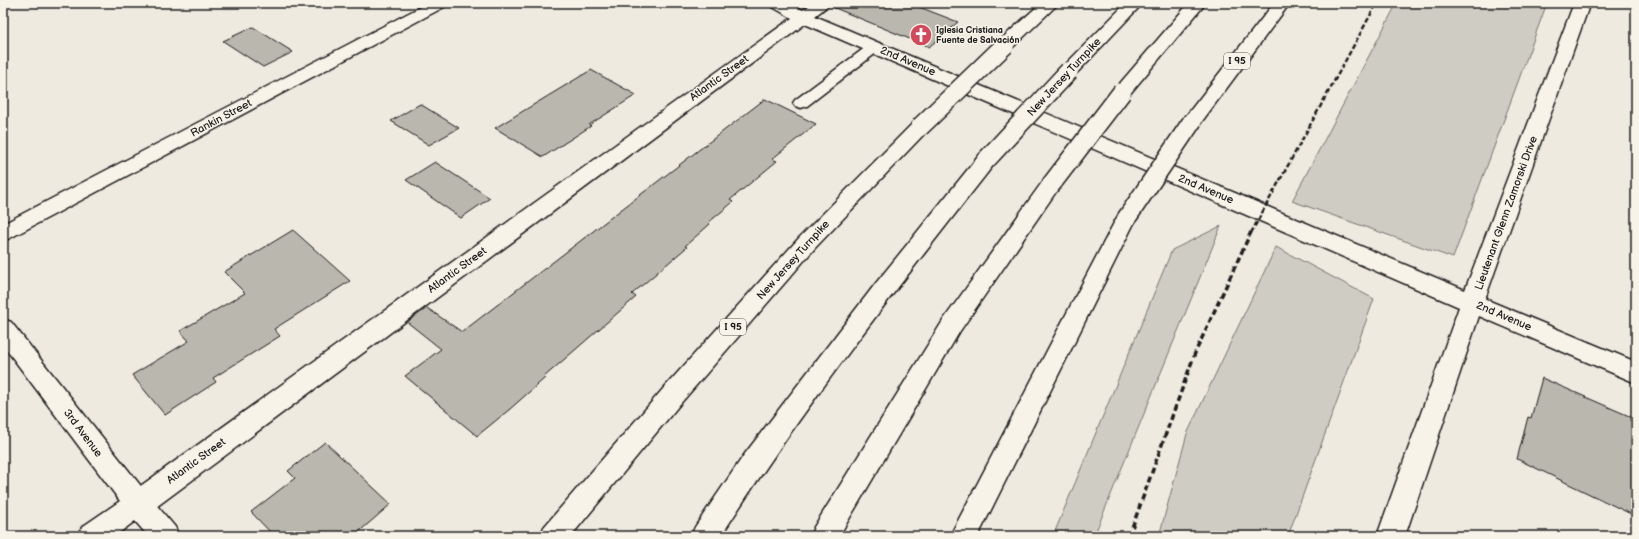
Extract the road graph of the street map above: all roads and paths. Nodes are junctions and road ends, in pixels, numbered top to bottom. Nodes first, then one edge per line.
1 (440, 3) edge
2 (777, 3) edge
3 (822, 3) edge
4 (1051, 3) edge
5 (1135, 3) edge
6 (1198, 3) edge
7 (1282, 3) edge
8 (1582, 3) edge
9 (803, 16) junction
10 (875, 47) junction
11 (800, 103) dead end
12 (3, 233) edge
13 (1472, 303) junction
14 (3, 328) edge
15 (1636, 373) edge
16 (138, 504) junction
17 (92, 536) edge
18 (166, 536) edge
19 (554, 536) edge
20 (705, 536) edge
21 (824, 536) edge
22 (964, 536) edge
23 (1391, 536) edge

1 - 12 main road, Rankin Street
2 - 9 main road, 2nd Avenue
3 - 9 main road, Atlantic Street
4 - 19 main road, New Jersey Turnpike / I 95, bridge
5 - 20 main road, New Jersey Turnpike, bridge
6 - 21 main road, bridge
7 - 22 main road, I 95, bridge
8 - 13 main road, Lieutenant Glenn Zamorski Drive
9 - 10 main road, 2nd Avenue
9 - 16 main road, Atlantic Street
10 - 11 lane
10 - 13 main road, 2nd Avenue
13 - 15 main road, 2nd Avenue
13 - 23 main road, Lieutenant Glenn Zamorski Drive
14 - 16 main road, 3rd Avenue
16 - 17 main road, Atlantic Street
16 - 18 main road, 3rd Avenue

